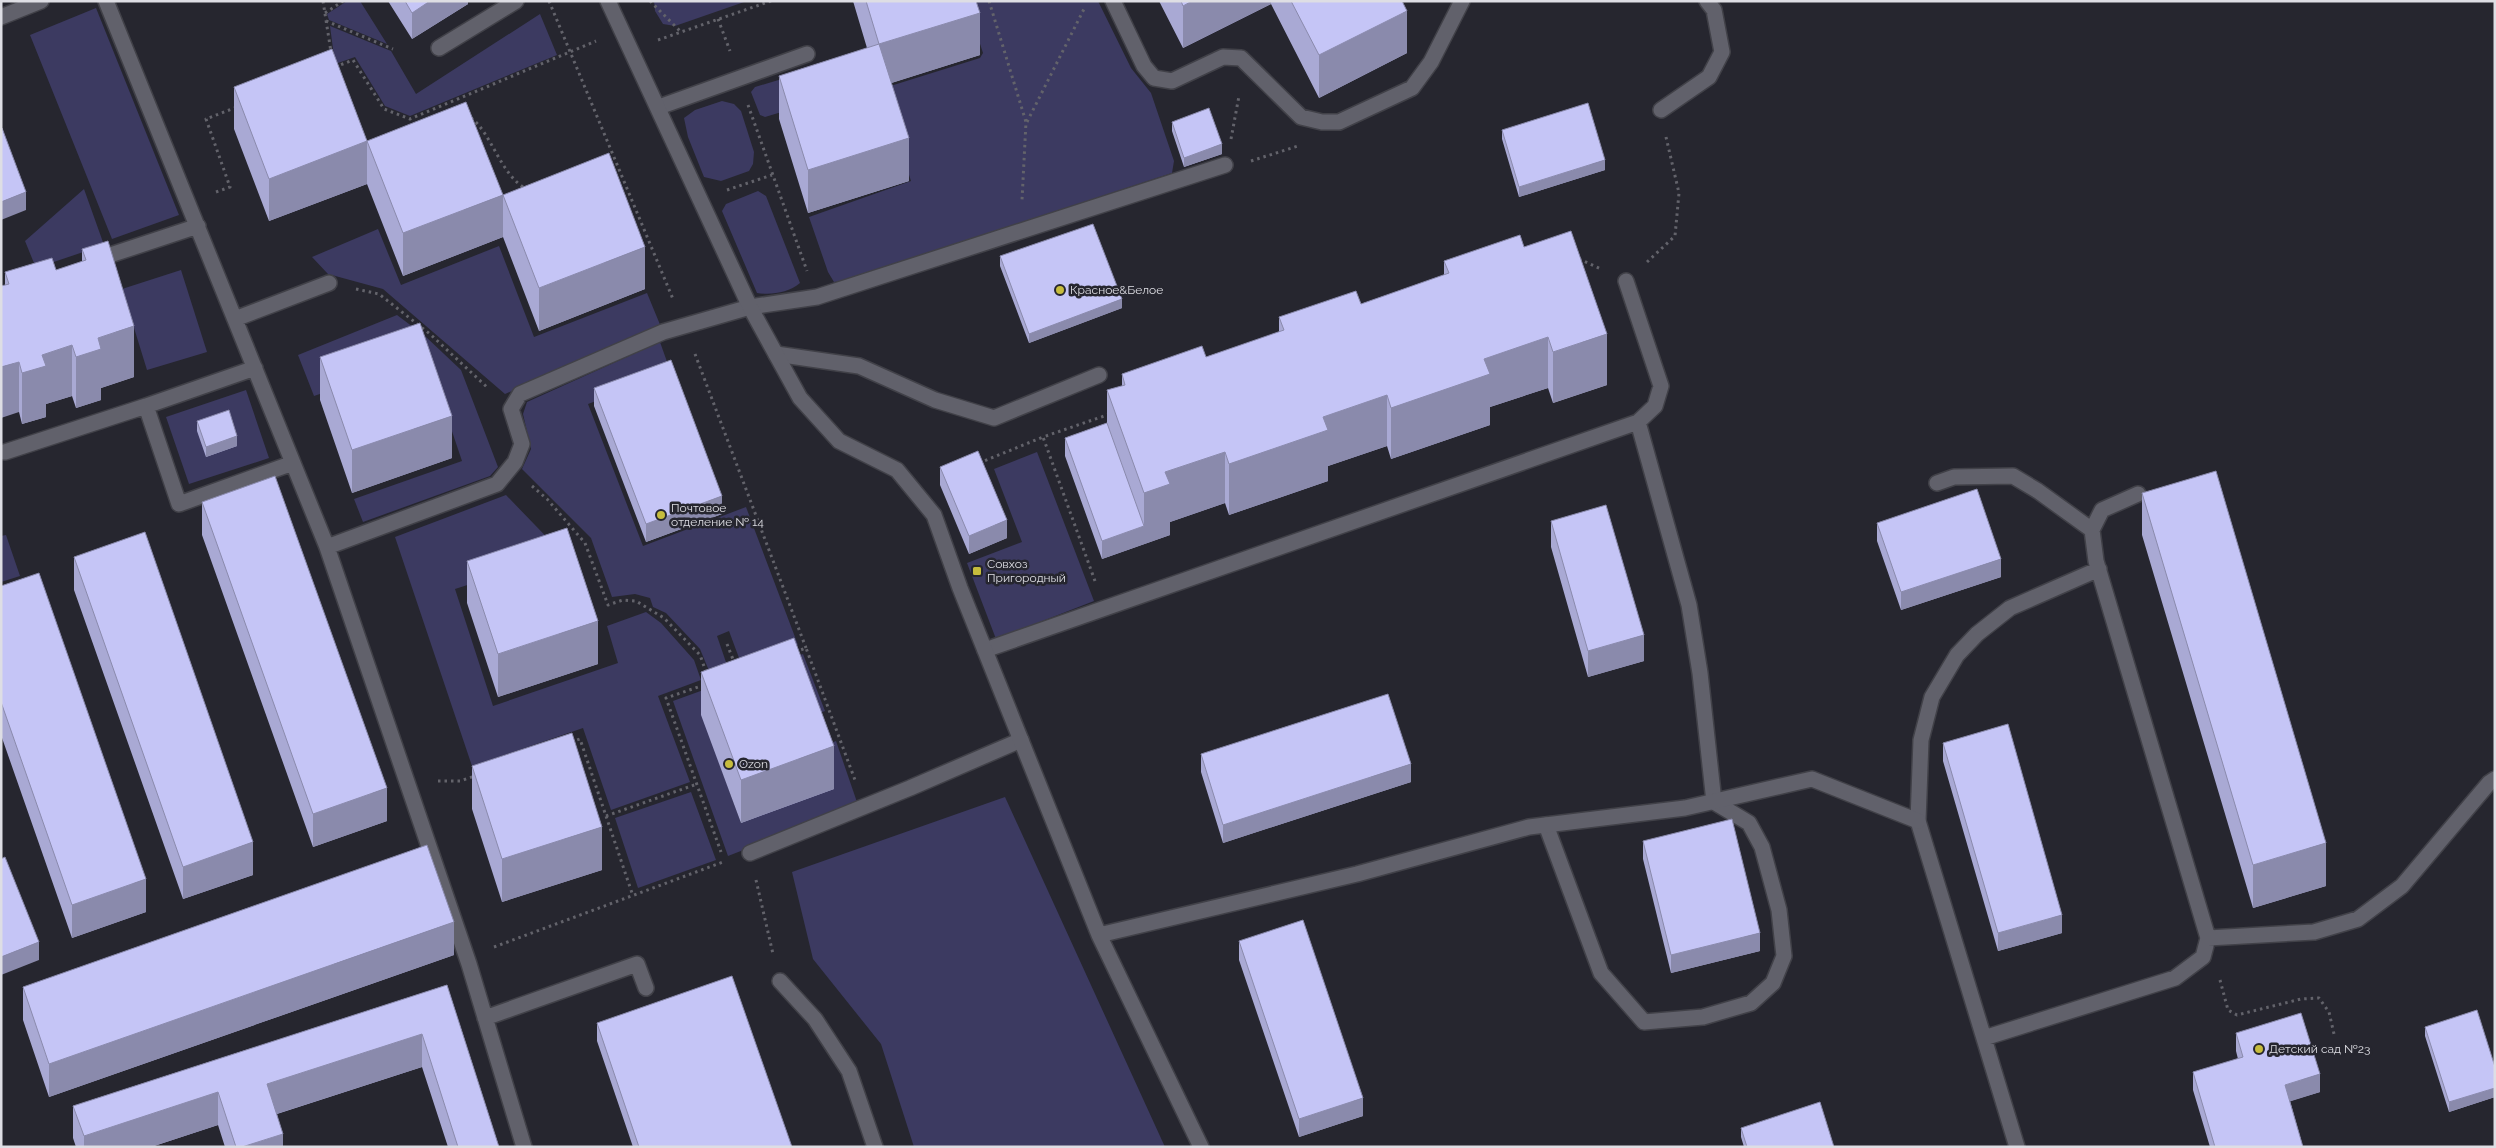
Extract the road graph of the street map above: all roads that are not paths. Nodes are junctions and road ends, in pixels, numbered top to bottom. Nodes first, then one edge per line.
1 (41, 1) edge
2 (106, 1) edge
3 (516, 1) edge
4 (608, 1) edge
5 (1113, 1) edge
6 (1462, 1) edge
7 (1707, 1) edge
8 (1, 17) edge
9 (438, 48) dead end
10 (807, 54) dead end
11 (659, 107) junction
12 (1661, 110) road end
13 (1225, 165) road end
14 (198, 226) junction
15 (76, 266) edge
16 (1626, 281) road end
17 (329, 283) road end
18 (750, 307) junction
19 (235, 319) junction
20 (776, 354) junction
21 (255, 368) junction
22 (1099, 375) dead end
23 (146, 406) junction
24 (1638, 422) junction
25 (5, 452) dead end
26 (293, 464) junction
27 (1937, 483) dead end
28 (2138, 494) dead end
29 (2092, 530) junction
30 (327, 547) junction
31 (2099, 569) junction
32 (985, 650) junction
33 (1021, 740) junction
34 (2495, 779) edge
35 (1714, 802) junction
36 (1918, 821) junction
37 (1546, 825) junction
38 (750, 853) road end
39 (1099, 936) junction
40 (2208, 938) junction
41 (780, 981) road end
42 (646, 988) dead end
43 (485, 1018) junction
44 (1984, 1038) junction
45 (524, 1147) edge
46 (875, 1147) edge
47 (1201, 1147) edge
48 (2017, 1147) edge

1 - 8 street
2 - 14 street
3 - 9 street
4 - 11 street
5 - 6 street
7 - 12 street
10 - 11 street
11 - 18 street
13 - 18 street
14 - 15 street
14 - 19 street
16 - 24 street
17 - 19 street
18 - 20 street
18 - 30 street
19 - 21 street
20 - 22 street
20 - 32 street
21 - 23 street
21 - 26 street
23 - 25 street
23 - 26 street
24 - 32 street
24 - 35 street
26 - 30 street
27 - 29 street
28 - 29 street
29 - 31 street
30 - 43 street
31 - 36 street
31 - 40 street
32 - 33 street
33 - 38 street
33 - 39 street
34 - 40 street
35 - 36 street
35 - 37 street
35 - 37 street
36 - 44 street
37 - 39 street
39 - 47 street
40 - 44 street
41 - 46 street
42 - 43 street
43 - 45 street
44 - 48 street

